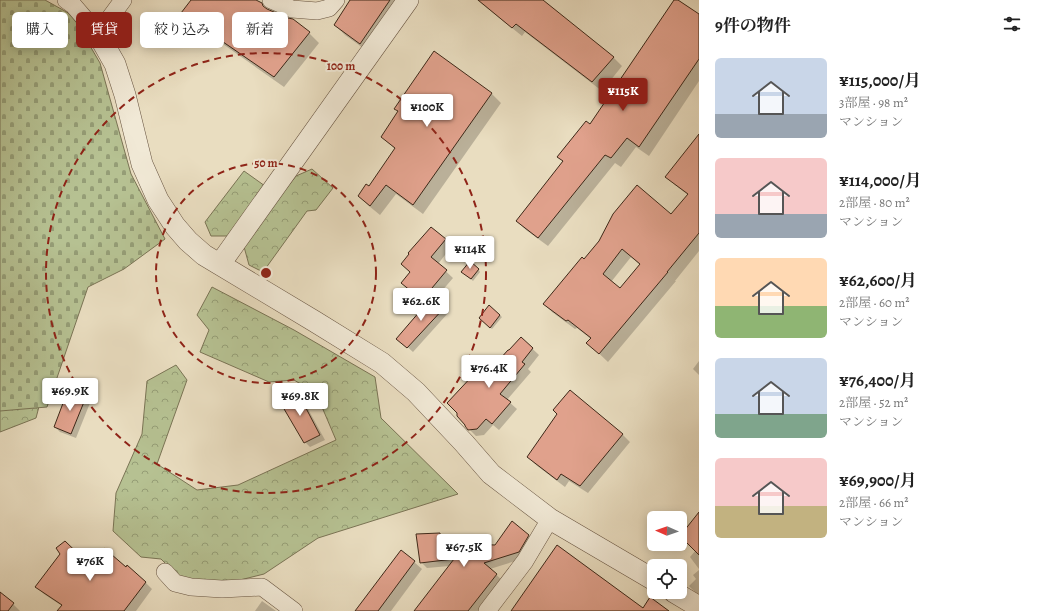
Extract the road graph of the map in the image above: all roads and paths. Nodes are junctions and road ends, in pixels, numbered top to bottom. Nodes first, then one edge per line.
1 (66, 0) edge
2 (123, 0) edge
3 (271, 0) edge
4 (336, 0) edge
5 (408, 0) edge
6 (79, 12) edge
7 (114, 12) edge
8 (106, 48) edge
9 (220, 264) junction
10 (550, 519) junction
11 (165, 572) dead end
12 (647, 576) edge
13 (686, 599) edge
14 (699, 607) edge
15 (294, 611) edge
16 (487, 611) edge

1 - 6 street
2 - 7 street
3 - 4 street
5 - 9 street
8 - 9 street
9 - 10 street
10 - 12 street
10 - 16 street
11 - 15 street
13 - 14 street

